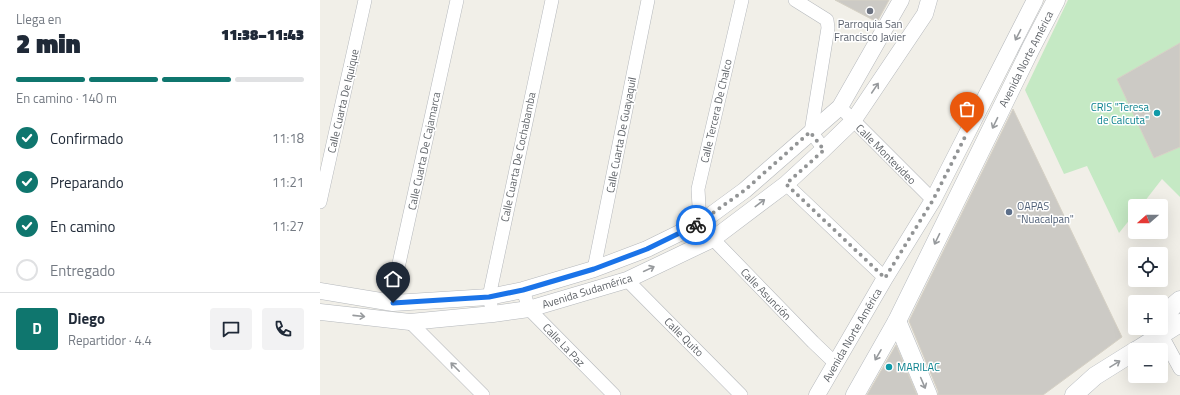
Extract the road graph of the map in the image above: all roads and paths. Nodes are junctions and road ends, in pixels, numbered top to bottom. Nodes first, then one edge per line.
1 (365, 0) edge
2 (457, 0) edge
3 (552, 0) edge
4 (648, 0) edge
5 (742, 0) edge
6 (795, 0) edge
7 (901, 0) edge
8 (929, 0) edge
9 (1035, 0) edge
10 (1056, 0) edge
11 (840, 107) junction
12 (853, 121) junction
13 (810, 132) junction
14 (824, 150) junction
15 (786, 184) junction
16 (933, 200) junction
17 (320, 202) edge
18 (700, 223) junction
19 (713, 240) junction
20 (594, 269) junction
21 (885, 278) junction
22 (627, 280) junction
23 (523, 290) junction
24 (320, 291) edge
25 (489, 297) junction
26 (1180, 300) edge
27 (393, 303) junction
28 (529, 309) junction
29 (320, 312) edge
30 (1168, 312) edge
31 (493, 314) junction
32 (897, 321) junction
33 (410, 322) junction
34 (1180, 323) edge
35 (1168, 330) edge
36 (1160, 335) edge
37 (1163, 335) edge
38 (1148, 343) edge
39 (1128, 356) edge
40 (835, 363) junction
41 (1180, 369) edge
42 (1095, 376) junction
43 (483, 395) edge
44 (614, 395) edge
45 (741, 395) edge
46 (817, 395) edge
47 (855, 395) edge
48 (928, 395) edge
49 (1068, 395) edge
50 (1074, 395) edge

1 - 17 street, Calle Cuarta De Iquique
2 - 27 street, Calle Cuarta De Cajamarca
3 - 25 street, Calle Cuarta De Cochabamba
4 - 20 street, Calle Cuarta De Guayaquil
5 - 18 street, Calle Tercera De Chalco
6 - 13 street
7 - 11 street, Avenida Sudamérica
12 -> 8 street, Avenida Sudamérica
9 -> 16 street, Avenida Norte América
10 -> 32 main road, Avenida Norte América
11 - 12 street, Calle Montevideo
11 - 13 street, Avenida Sudamérica
12 - 14 street, Avenida Sudamérica
12 - 16 street, Calle Montevideo
13 - 14 street
13 - 18 street, Avenida Sudamérica
14 - 15 street, Avenida Sudamérica
19 -> 15 street, Avenida Sudamérica
15 - 21 street
16 - 21 street, Avenida Norte América
18 - 19 street, Calle Asunción
18 - 20 street, Avenida Sudamérica
22 -> 19 street, Avenida Sudamérica
19 - 40 street, Calle Asunción
20 - 23 street, Avenida Sudamérica
21 - 40 street, Avenida Norte América
22 - 28 street, Avenida Sudamérica
22 - 45 street, Calle Quito
23 - 25 street, Avenida Sudamérica
23 - 28 street, Calle La Paz
24 - 27 street, Avenida Sudamérica
25 - 27 street, Avenida Sudamérica
25 - 31 street, Calle Cuarta De Cochabamba
26 - 30 main road
28 - 31 street, Avenida Sudamérica
28 - 44 street, Calle La Paz
29 -> 33 street, Avenida Sudamérica
31 - 33 street, Avenida Sudamérica
32 -> 47 main road, Avenida Norte América
32 -> 48 main road
43 -> 33 street
34 - 35 main road
36 - 38 main road
37 - 41 street
42 -> 39 main road
40 - 46 street, Avenida Norte América
42 - 49 main road
42 - 50 main road

